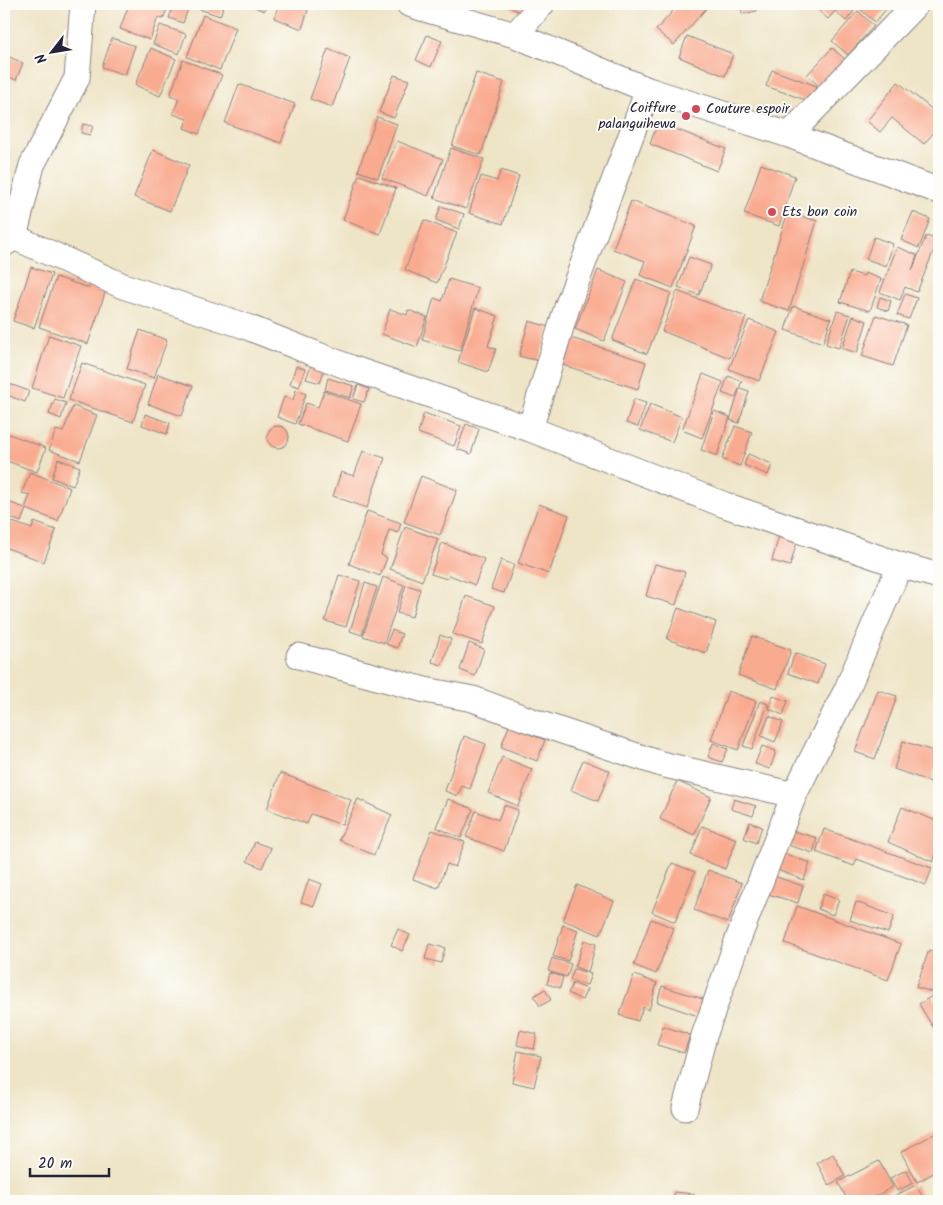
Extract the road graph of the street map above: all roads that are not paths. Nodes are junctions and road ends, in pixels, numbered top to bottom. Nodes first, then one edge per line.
1 (83, 4) edge
2 (409, 4) edge
3 (542, 4) edge
4 (916, 4) edge
5 (515, 35) junction
6 (648, 90) junction
7 (789, 135) junction
8 (939, 191) edge
9 (9, 241) edge
10 (530, 429) junction
11 (900, 565) junction
12 (939, 576) edge
13 (299, 656) dead end
14 (794, 796) junction
15 (685, 1108) dead end

1 - 9 street
2 - 5 street
3 - 5 street
4 - 7 street
5 - 6 street
6 - 7 street
6 - 10 street
7 - 8 street
9 - 10 street
10 - 11 street
11 - 12 street
11 - 14 street
13 - 14 street
14 - 15 street

